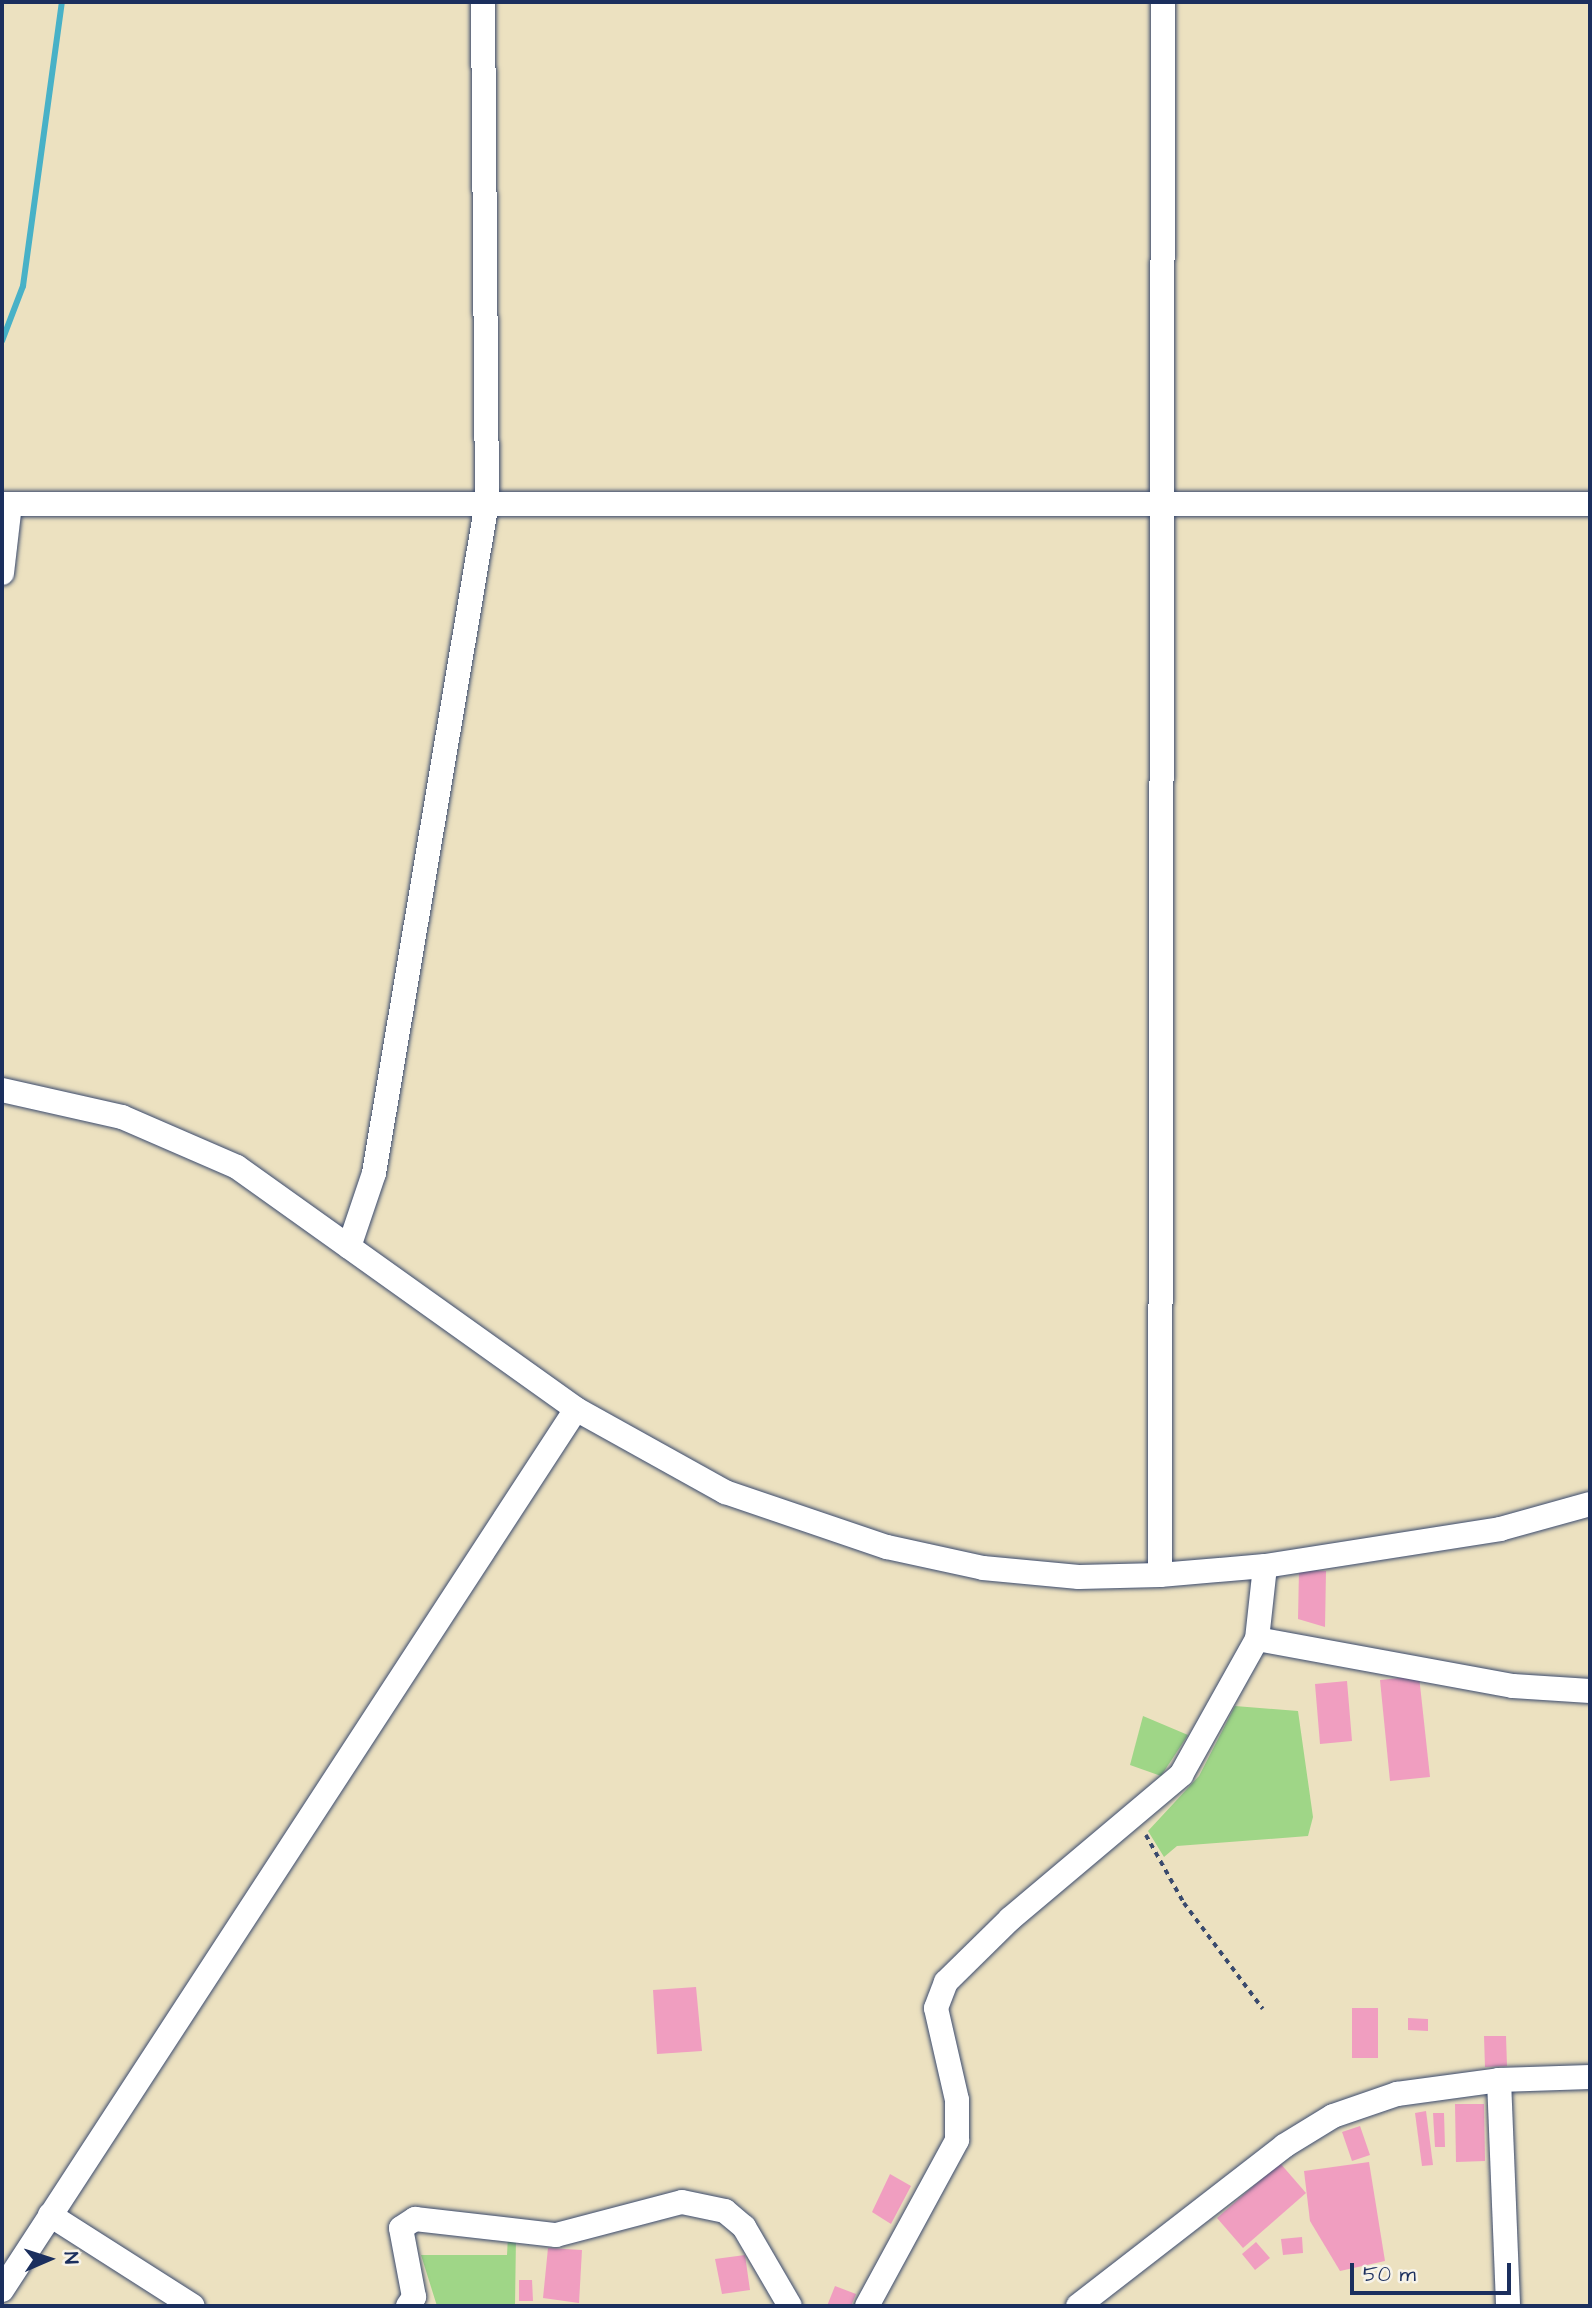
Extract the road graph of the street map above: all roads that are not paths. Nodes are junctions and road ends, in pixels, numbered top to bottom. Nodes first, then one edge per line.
1 (483, 2) edge
2 (1163, 2) edge
3 (1164, 500) junction
4 (488, 502) junction
5 (1590, 503) edge
6 (6, 504) edge
7 (2, 573) edge
8 (2, 1090) edge
9 (349, 1247) junction
10 (576, 1409) junction
11 (1590, 1504) edge
12 (1265, 1566) junction
13 (1160, 1575) junction
14 (1257, 1639) junction
15 (1590, 1691) edge
16 (1590, 2077) edge
17 (1499, 2080) junction
18 (50, 2215) junction
19 (2, 2290) edge
20 (192, 2306) edge
21 (408, 2306) edge
22 (790, 2306) edge
23 (867, 2306) edge
24 (1078, 2306) edge
25 (1508, 2306) edge

1 - 4 street
2 - 3 street
3 - 4 street
3 - 5 street
3 - 13 street
4 - 6 street
4 - 9 street
6 - 7 street
8 - 9 street
9 - 10 street
10 - 13 street
10 - 18 street
11 - 12 street
12 - 13 street
12 - 14 street
14 - 15 street
14 - 23 street
16 - 17 street
17 - 24 street
17 - 25 street
18 - 19 street
18 - 20 street
21 - 22 street

